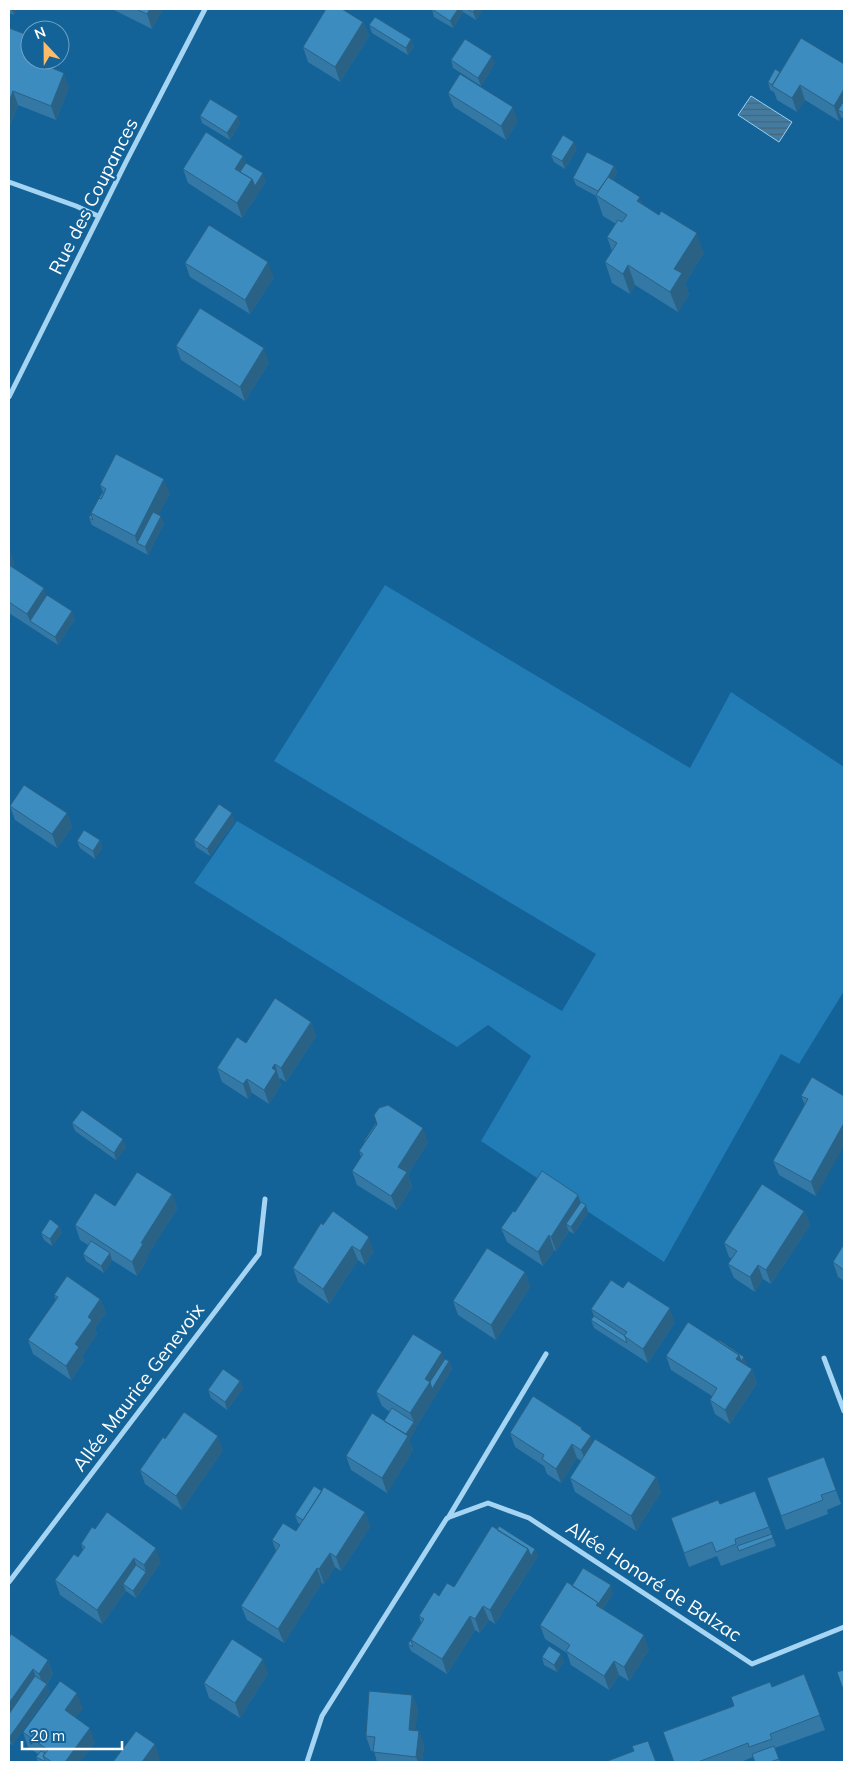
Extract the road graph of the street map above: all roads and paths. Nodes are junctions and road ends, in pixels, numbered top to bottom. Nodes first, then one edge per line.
1 (205, 9) edge
2 (9, 182) edge
3 (98, 216) junction
4 (9, 397) edge
5 (265, 1199) dead end
6 (546, 1354) dead end
7 (824, 1358) dead end
8 (844, 1410) edge
9 (447, 1518) junction
10 (9, 1582) edge
11 (844, 1627) edge
12 (307, 1762) edge

1 - 3 street, Rue des Coupances
2 - 3 street
3 - 4 street, Rue des Coupances
5 - 10 street, Allée Maurice Genevoix
6 - 9 street
7 - 8 street
9 - 11 street, Allée Honoré de Balzac
9 - 12 street

